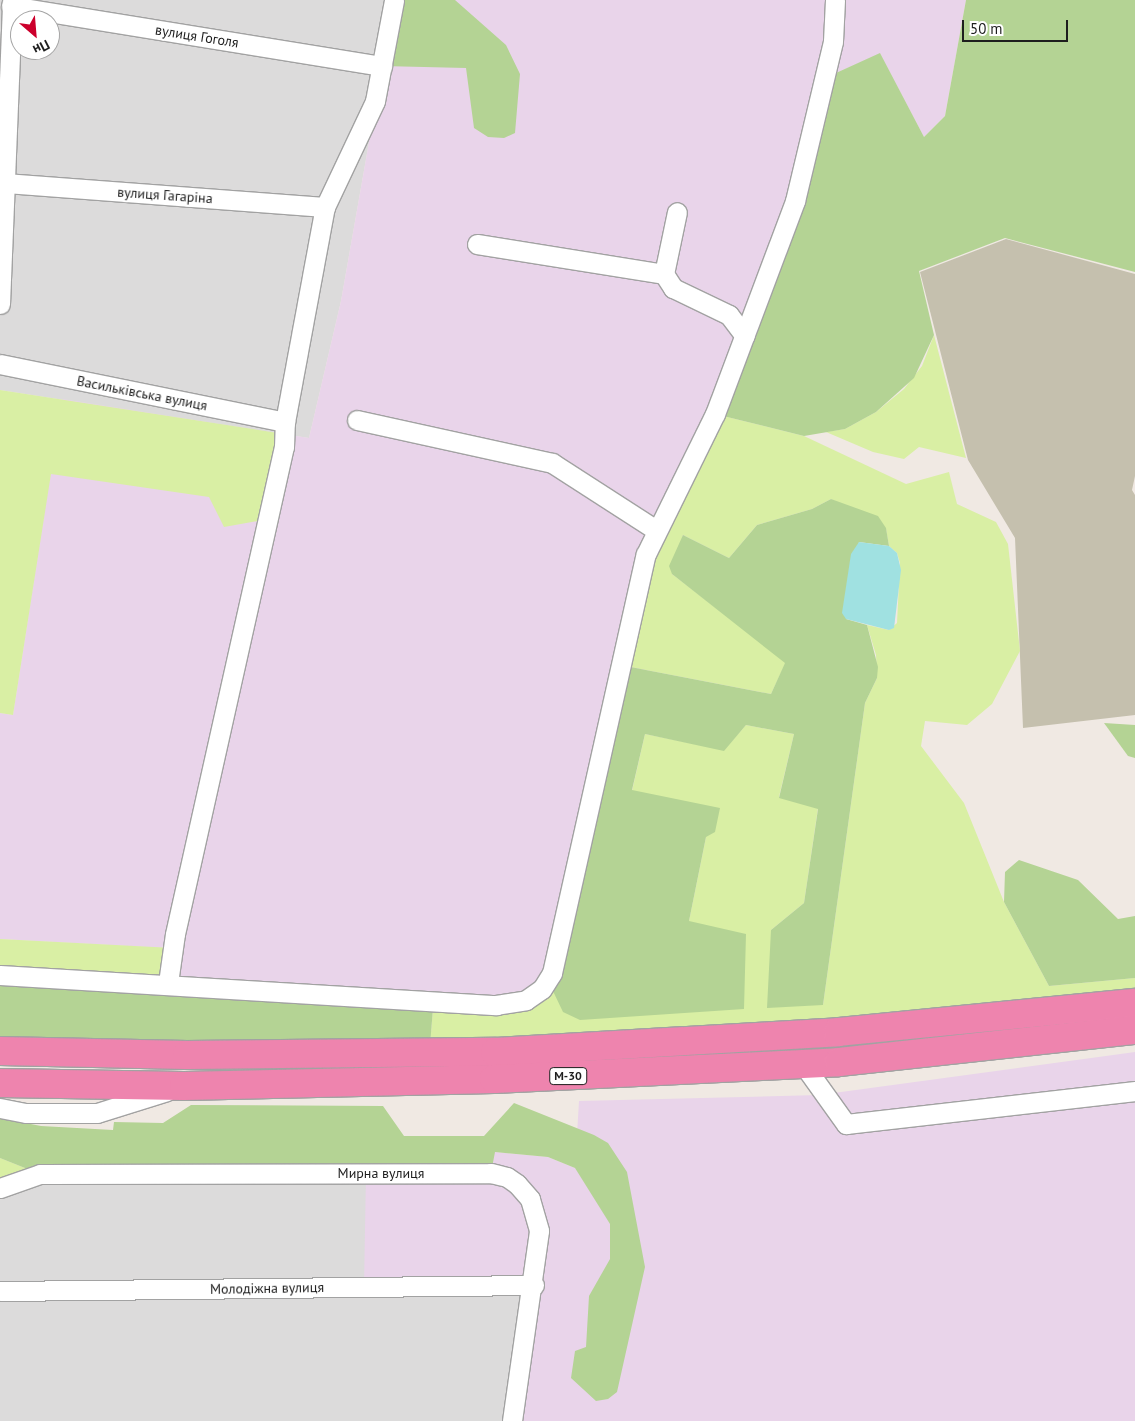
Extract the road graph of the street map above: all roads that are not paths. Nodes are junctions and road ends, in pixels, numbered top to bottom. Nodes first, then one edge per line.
1 (394, 0) edge
2 (835, 0) edge
3 (11, 3) edge
4 (382, 66) junction
5 (3, 147) edge
6 (5, 183) junction
7 (325, 207) junction
8 (677, 212) dead end
9 (477, 244) dead end
10 (664, 274) junction
11 (0, 304) edge
12 (745, 336) junction
13 (0, 364) edge
14 (357, 420) dead end
15 (285, 422) junction
16 (656, 530) junction
17 (0, 976) edge
18 (168, 983) junction
19 (1135, 1003) edge
20 (1135, 1030) edge
21 (0, 1051) edge
22 (803, 1064) junction
23 (0, 1083) edge
24 (184, 1086) junction
25 (1135, 1091) edge
26 (0, 1108) edge
27 (0, 1188) edge
28 (534, 1285) junction
29 (0, 1291) edge
30 (512, 1421) edge

1 - 4 street
2 - 12 street
3 - 4 street, вулиця Гоголя
3 - 5 street
4 - 7 street
5 - 6 street
6 - 7 street, вулиця Гагаріна
6 - 11 street
7 - 15 street
8 - 10 street
9 - 10 street
10 - 12 street
12 - 16 street
13 - 15 street, Васильківська вулиця
14 - 16 street
15 - 18 street
16 - 18 street
17 - 18 street
19 - 21 highway, М-30
20 - 22 highway, М-30
22 - 24 highway, М-30
22 - 25 street
23 - 24 highway, М-30
24 - 26 street
27 - 28 street, Мирна вулиця
28 - 29 street, Молодіжна вулиця
28 - 30 street, Мирна вулиця

